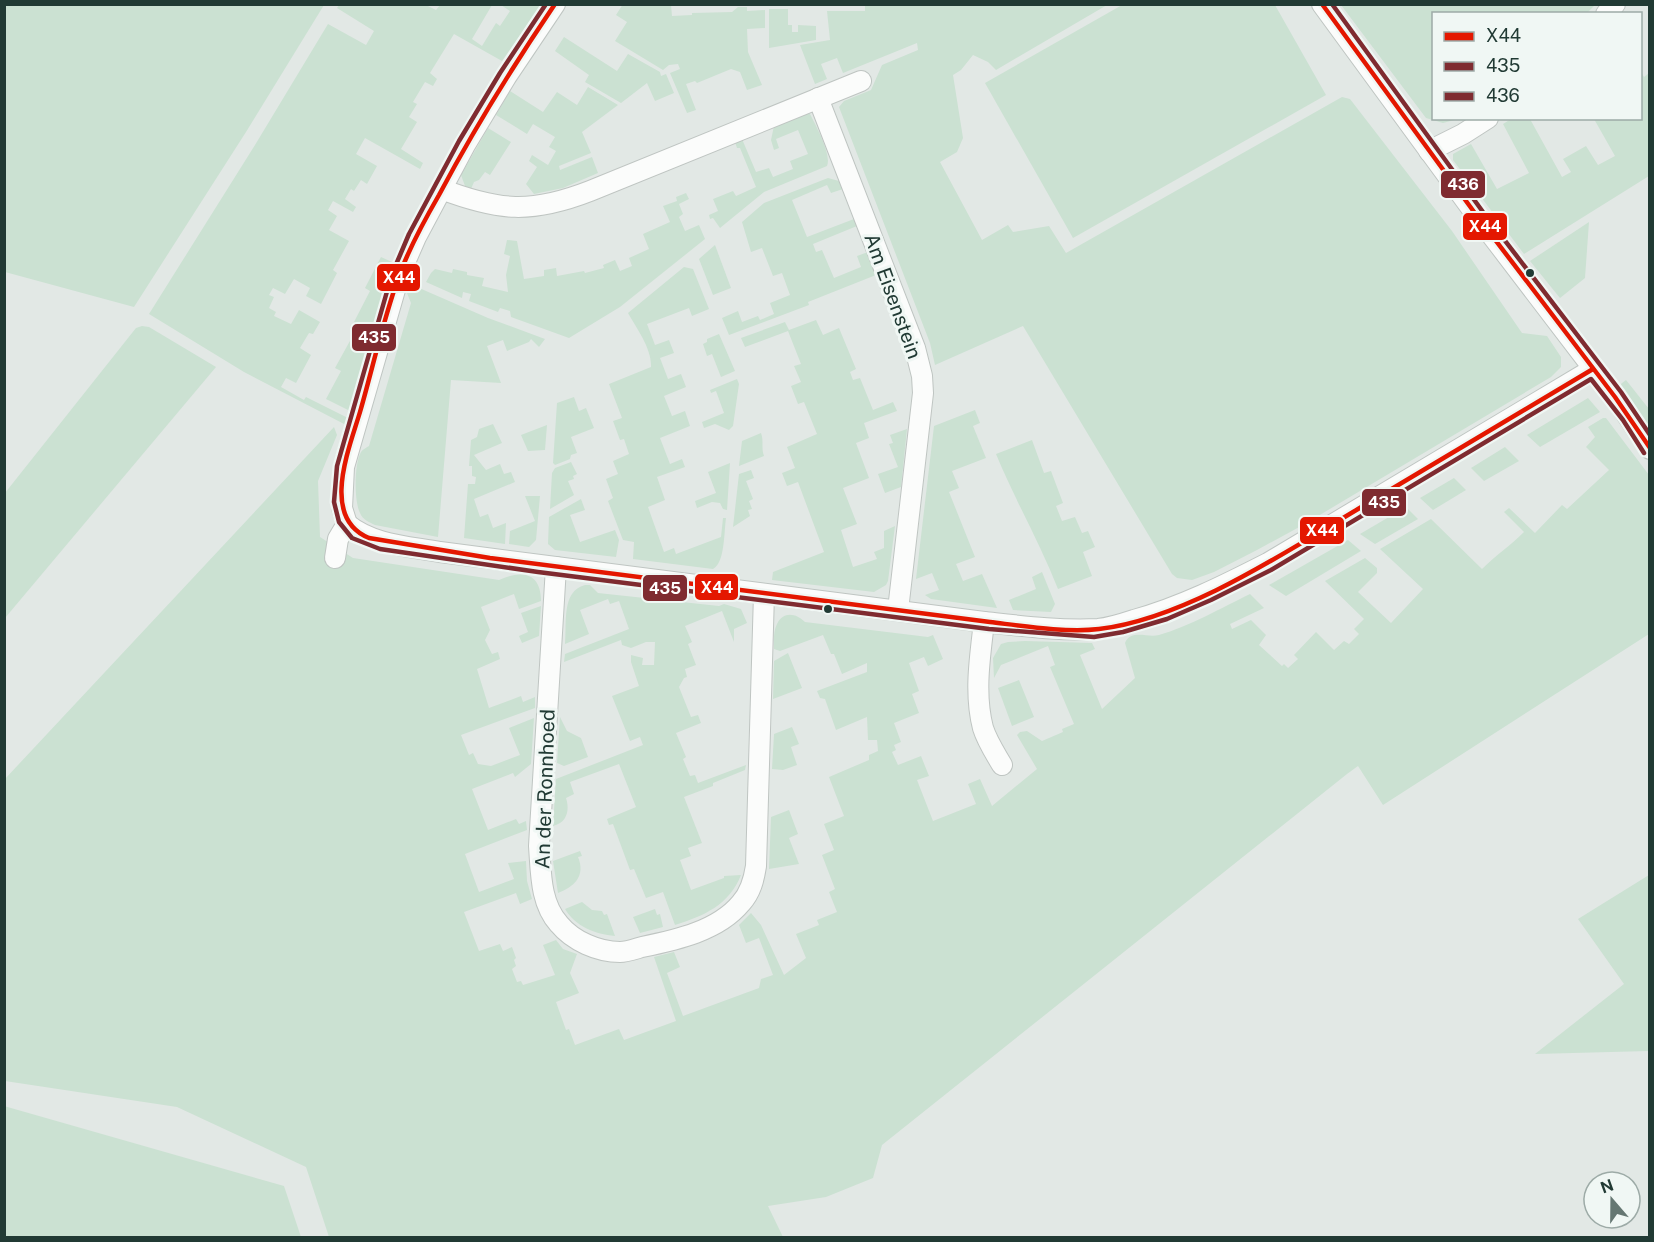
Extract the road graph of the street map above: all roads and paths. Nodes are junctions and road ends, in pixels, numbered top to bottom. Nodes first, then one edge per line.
1 (555, 4) edge
2 (1322, 4) edge
3 (861, 81) dead end
4 (818, 98) junction
5 (1485, 120) edge
6 (1429, 151) junction
7 (441, 189) junction
8 (1593, 369) junction
9 (1650, 448) edge
10 (347, 524) junction
11 (335, 558) dead end
12 (556, 567) junction
13 (764, 594) junction
14 (898, 610) junction
15 (984, 622) junction
16 (1002, 765) dead end

1 - 7 street
2 - 6 street
3 - 4 street
4 - 7 street
4 - 14 street, Am Eisenstein
5 - 6 street
6 - 8 street
7 - 10 street
8 - 9 street
8 - 15 street
10 - 11 street
10 - 12 street
12 - 13 street
12 - 13 street, An der Ronnhoed
13 - 14 street
14 - 15 street
15 - 16 street

